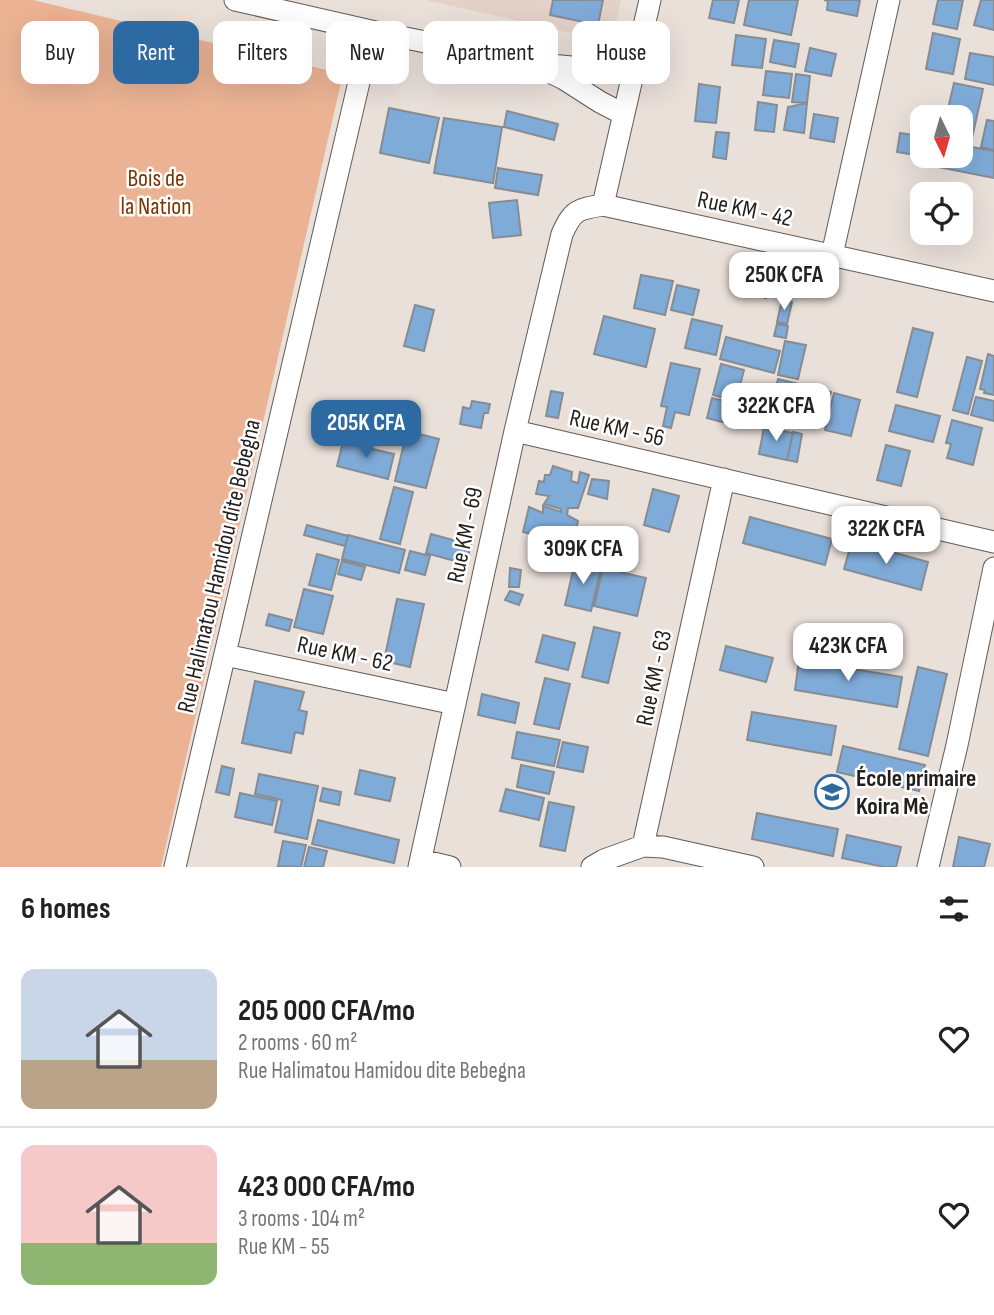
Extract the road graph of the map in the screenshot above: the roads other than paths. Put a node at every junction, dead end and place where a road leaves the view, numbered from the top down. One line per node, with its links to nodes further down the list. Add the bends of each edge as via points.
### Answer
1 (235, 0): 4 (street)
2 (650, 0): 5 (street)
3 (889, 0): 11 (street)
4 (327, 21)
5 (645, 21)
6 (558, 76): 9 (street)
7 (359, 84): 17 (street, Rue Halimatou Hamidou dite Bebegna)
8 (631, 84): 9 (street)
9 (624, 114): 10 (street)
10 (603, 205): 11 (street, Rue KM - 42); 13 (street, Rue KM - 69, via 578,210 562,234)
11 (832, 254): 12 (street, Rue KM - 42)
12 (994, 291)
13 (515, 431): 14 (street, Rue KM - 56); 18 (street, Rue KM - 69)
14 (724, 479): 15 (street, Rue KM - 56); 19 (street, Rue KM - 63)
15 (994, 542)
16 (994, 568): 25 (street)
17 (225, 655): 18 (street, Rue KM - 62); 21 (street, Rue Halimatou Hamidou dite Bebegna)
18 (455, 704): 20 (street, Rue KM - 69)
19 (643, 846): 23 (street); 24 (street, via 663,846)
20 (420, 863): 22 (street)
21 (175, 867)
22 (450, 867)
23 (592, 867)
24 (753, 867)
25 (928, 867)

